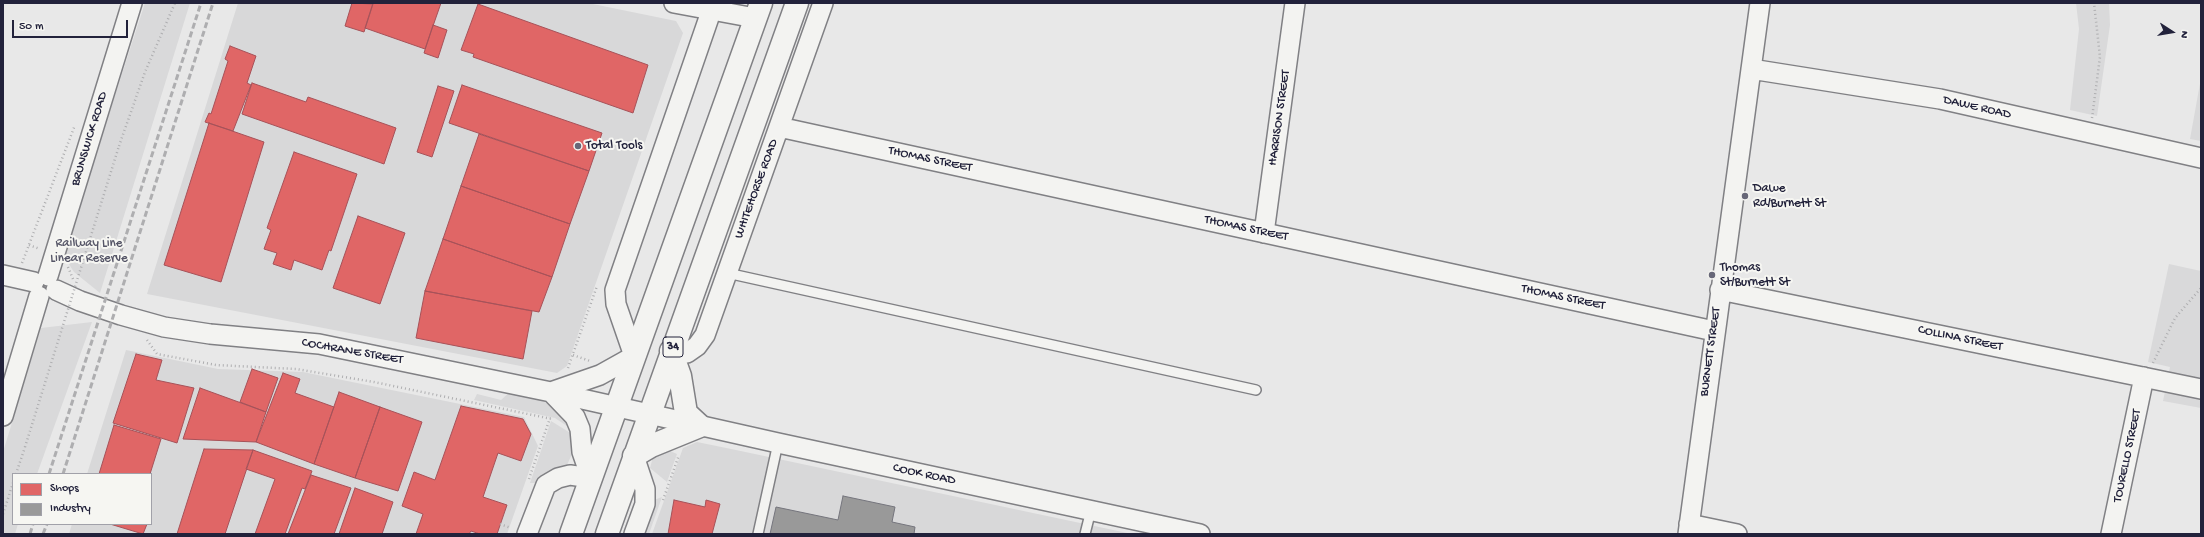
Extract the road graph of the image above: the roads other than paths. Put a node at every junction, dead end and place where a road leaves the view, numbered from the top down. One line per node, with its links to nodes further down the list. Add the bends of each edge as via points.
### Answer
1 (132, 3): 14 (street, BRUNSWICK ROAD)
2 (674, 3): 7 (street)
3 (797, 3): 17 (highway, WHITEHORSE ROAD / 34)
4 (823, 3): 10 (street, WHITEHORSE ROAD)
5 (1295, 3): 12 (street, HARRISON STREET)
6 (1760, 3): 9 (street, BURNETT STREET)
7 (712, 7): 8 (street); 18 (street, via 615,290 616,304)
8 (758, 11): 18 (highway)
9 (1751, 69): 11 (street, DAWE ROAD, via 1940,99); 15 (street, BURNETT STREET)
10 (779, 128): 12 (street, THOMAS STREET); 13 (street, WHITEHORSE ROAD)
11 (2201, 158)
12 (1264, 233): 16 (street, THOMAS STREET)
13 (727, 273): 17 (street, WHITEHORSE ROAD, via 705,335 697,346 687,353); 21 (lane)
14 (33, 283): 22 (street, COCHRANE STREET, via 107,311 164,327 319,344); 25 (street, BRUNSWICK ROAD)
15 (1720, 290): 16 (street, BURNETT STREET); 19 (street, COLLINA STREET)
16 (1714, 331): 32 (street, BURNETT STREET)
17 (671, 351): 24 (highway, WHITEHORSE ROAD / 34); 26 (highway, via 680,376 686,413)
18 (634, 356): 22 (street, via 600,375); 23 (highway)
19 (2145, 377): 20 (street, COLLINA STREET); 40 (street, TOURELLO STREET)
20 (2201, 389)
21 (1256, 390)
22 (551, 392): 23 (street, COCHRANE STREET); 29 (street, via 575,417 580,429 582,452)
23 (616, 408): 24 (street, COCHRANE STREET); 29 (highway)
24 (650, 415): 26 (street, COOK ROAD); 28 (highway, WHITEHORSE ROAD / 34)
25 (3, 416)
26 (700, 426): 27 (street, COOK ROAD); 28 (highway, via 651,446)
27 (778, 443): 30 (street, COOK ROAD); 36 (lane)
28 (634, 456): 34 (highway, WHITEHORSE ROAD / 34); 35 (street, via 645,489 645,504)
29 (591, 478): 31 (street, via 570,475 546,485); 33 (highway)
30 (1091, 510): 37 (lane); 38 (street, COOK ROAD)
31 (517, 528)
32 (1688, 529): 39 (street)
33 (571, 534)
34 (607, 534)
35 (634, 534)
36 (758, 534)
37 (1085, 534)
38 (1200, 534)
39 (1737, 534)
40 (2111, 534)

